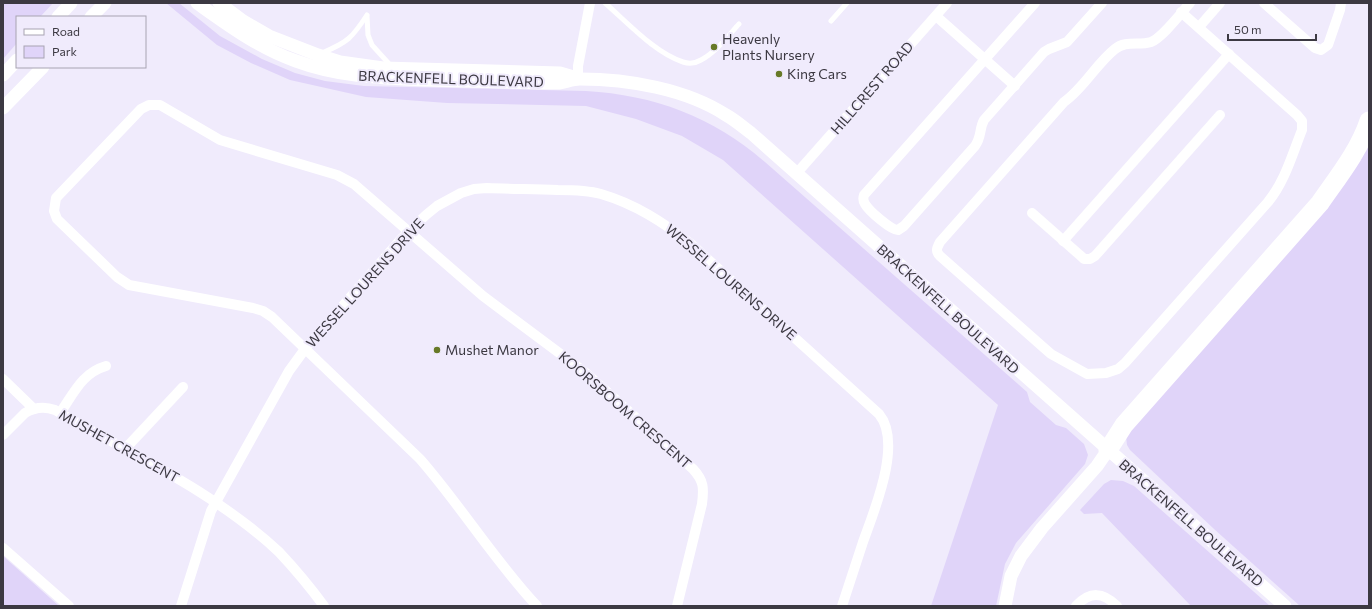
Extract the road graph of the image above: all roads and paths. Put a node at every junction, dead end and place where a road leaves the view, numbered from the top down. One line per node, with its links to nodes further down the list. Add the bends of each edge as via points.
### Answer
1 (71, 3): 16 (street)
2 (105, 3): 17 (street)
3 (197, 3): 29 (street, BRACKENFELL BOULEVARD, via 238,32 273,51 326,70 381,78 544,83)
4 (219, 3): 23 (street, BRACKENFELL BOULEVARD, via 269,36)
5 (590, 3): 29 (street, via 578,66)
6 (605, 3): 20 (lane, via 657,47 685,63 701,60 715,51)
7 (847, 3): 19 (lane)
8 (947, 3): 18 (street, HILLCREST ROAD)
9 (1035, 3): 24 (street)
10 (1102, 3): 30 (street, via 1064,44 1044,52)
11 (1190, 3): 15 (street)
12 (1220, 3): 21 (street)
13 (1264, 3): 14 (street, via 1315,48 1321,50 1328,45)
14 (1340, 3)
15 (1181, 12): 21 (street); 22 (street, via 1154,40 1148,43 1124,44 1113,50 1064,102 936,249 940,256 1043,348 1081,372 1106,373 1118,369 1275,193 1284,177 1302,130 1302,122)
16 (59, 16)
17 (92, 16)
18 (936, 16): 24 (street); 34 (street, HILLCREST ROAD)
19 (832, 22)
20 (739, 24)
21 (1198, 27): 22 (street)
22 (1229, 54): 37 (street)
23 (318, 55): 27 (street, BRACKENFELL BOULEVARD, via 340,62); 27 (lane, via 346,42 357,32 367,15 368,35 372,45)
24 (985, 59): 30 (street); 30 (street, via 864,194 866,206 890,228 898,230 904,226 930,198 975,146 980,138 982,123)
25 (16, 61): 28 (street)
26 (42, 68): 31 (street)
27 (393, 68): 29 (street, BRACKENFELL BOULEVARD, via 560,73)
28 (3, 75)
29 (578, 79): 34 (street, BRACKENFELL BOULEVARD, via 651,85 705,104 751,133)
30 (1015, 86)
31 (3, 108)
32 (1220, 115): 37 (street, via 1093,258 1084,259)
33 (1369, 121): 46 (highway, via 1356,149 1320,203 1123,427)
34 (796, 174): 46 (street, BRACKENFELL BOULEVARD)
35 (1032, 213): 37 (street)
36 (409, 231): 38 (street, WESSEL LOURENS DRIVE); 38 (street, KOORSBOOM CRESCENT, via 359,188 343,178 220,140 165,107 155,104 145,106 137,112 56,198 54,211 57,219 123,282 135,287 263,311); 53 (street, KOORSBOOM CRESCENT, via 483,296 586,373 699,475 704,488 702,504); 54 (street, WESSEL LOURENS DRIVE, via 437,206 474,189 580,191 599,194 636,208 667,225 691,244 871,406 886,424 888,454 883,485)
37 (1063, 241)
38 (305, 349): 47 (street, WESSEL LOURENS DRIVE, via 289,371); 52 (street, via 420,458)
39 (106, 366): 43 (street, via 96,369 82,380)
40 (3, 379): 42 (street)
41 (183, 387): 45 (street)
42 (34, 408): 43 (street, MUSHET CRESCENT, via 50,408); 44 (street, via 25,413)
43 (60, 413): 45 (street, MUSHET CRESCENT)
44 (3, 435)
45 (125, 449): 47 (street, MUSHET CRESCENT)
46 (1108, 450): 55 (street, via 1021,556 1011,576); 58 (street, BRACKENFELL BOULEVARD)
47 (216, 503): 50 (street, WESSEL LOURENS DRIVE); 51 (street, MUSHET CRESCENT, via 278,552)
48 (3, 548): 49 (street)
49 (68, 606)
50 (181, 606)
51 (324, 606)
52 (537, 606)
53 (677, 606)
54 (842, 606)
55 (1005, 606)
56 (1076, 606): 57 (street, via 1083,599 1099,595 1112,600)
57 (1117, 606)
58 (1285, 606)

